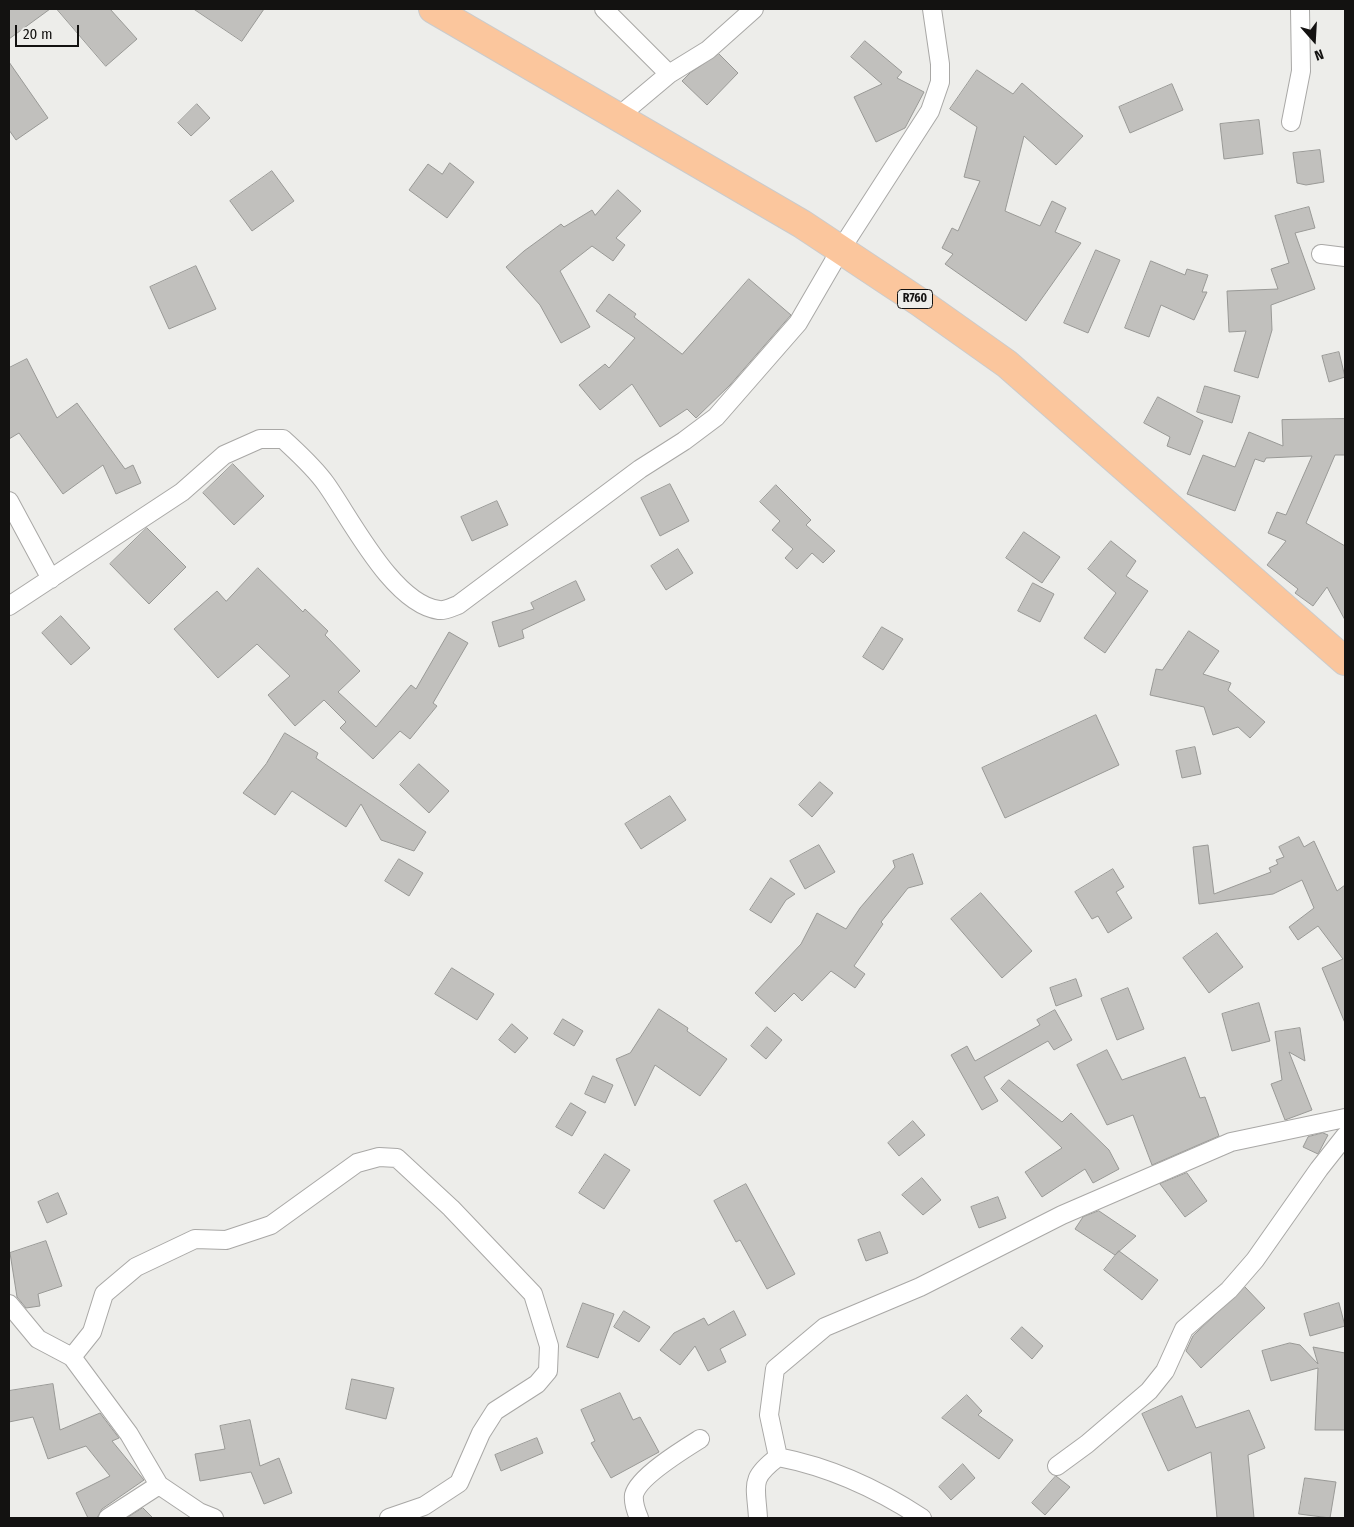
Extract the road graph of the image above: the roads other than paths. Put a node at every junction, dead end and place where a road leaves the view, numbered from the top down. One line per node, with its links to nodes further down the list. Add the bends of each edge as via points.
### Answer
1 (433, 9): 7 (main road, R760)
2 (604, 9): 6 (street)
3 (754, 9): 6 (street, via 708,50)
4 (932, 9): 9 (street, via 940,64 936,96 930,111)
5 (1300, 9): 8 (street, via 1301,71)
6 (669, 74): 7 (street)
7 (619, 116): 9 (main road, R760)
8 (1291, 122)
9 (841, 249): 13 (street, via 798,323 716,417 684,442 640,469 458,605 440,610 414,601 360,538 325,482 283,439 260,439 224,455 182,492); 15 (main road, R760, via 1007,364)
10 (1321, 254): 11 (street)
11 (1345, 257)
12 (9, 502): 13 (street)
13 (51, 579): 14 (street)
14 (9, 606)
15 (1345, 661)
16 (1345, 1118): 21 (street, via 1231,1142 1062,1215 920,1286 825,1327 775,1369 769,1415)
17 (1345, 1136): 22 (street, via 1255,1260 1229,1290 1184,1329 1165,1371 1149,1391 1108,1428)
18 (9, 1304): 19 (street, via 38,1339)
19 (72, 1357): 23 (street, via 129,1434); 26 (street, via 92,1332 104,1294 136,1267 195,1239 226,1240 271,1225 357,1163 378,1157 397,1158 451,1208 533,1294 549,1346 548,1371 537,1384 495,1411 481,1433 459,1483 424,1506)
20 (700, 1439): 27 (street, via 641,1484 634,1502)
21 (778, 1457): 28 (street, via 757,1477); 29 (street, via 802,1462 889,1496)
22 (1057, 1466)
23 (160, 1485): 24 (street); 25 (street)
24 (108, 1518)
25 (214, 1518)
26 (389, 1518)
27 (639, 1518)
28 (758, 1518)
29 (922, 1518)

